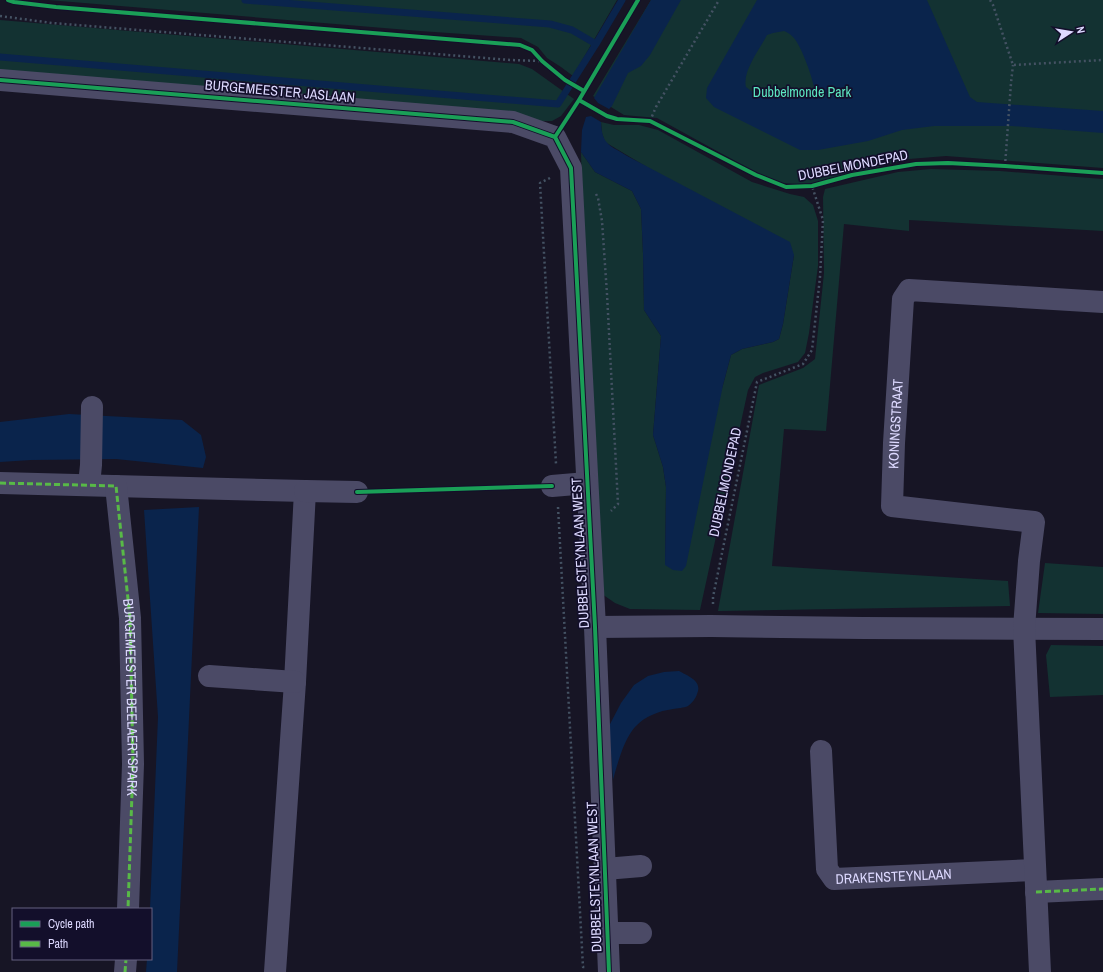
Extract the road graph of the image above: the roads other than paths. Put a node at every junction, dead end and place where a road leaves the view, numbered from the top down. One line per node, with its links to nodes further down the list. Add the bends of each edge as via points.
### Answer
1 (0, 80): 2 (street, BURGEMEESTER JASLAAN, via 513,122)
2 (555, 137): 7 (street, DUBBELSTEYNLAAN WEST, via 571,168)
3 (1103, 302): 13 (street, KONINGSTRAAT, via 909,290 903,299 892,506 1034,522)
4 (92, 408): 5 (street)
5 (90, 475): 6 (street); 8 (street)
6 (0, 483)
7 (587, 483): 9 (street); 12 (street, DUBBELSTEYNLAAN WEST)
8 (116, 486): 10 (street); 23 (street, BURGEMEESTER BEELAERTSPARK, via 130,618 134,764)
9 (554, 486)
10 (305, 491): 11 (street); 16 (street)
11 (357, 492)
12 (595, 627): 13 (street); 19 (street, DUBBELSTEYNLAAN WEST)
13 (1024, 628): 14 (street); 20 (street)
14 (1103, 629)
15 (209, 676): 16 (street)
16 (295, 682): 27 (street)
17 (821, 751): 20 (street, DRAKENSTEYNLAAN, via 827,869 834,879)
18 (641, 866): 19 (street)
19 (612, 868): 25 (street, DUBBELSTEYNLAAN WEST, via 625,933)
20 (1035, 870): 22 (street)
21 (1103, 889): 22 (street)
22 (1036, 892): 28 (street)
23 (128, 908)
24 (126, 960): 26 (street)
25 (599, 969)
26 (125, 972)
27 (275, 972)
28 (1040, 972)

